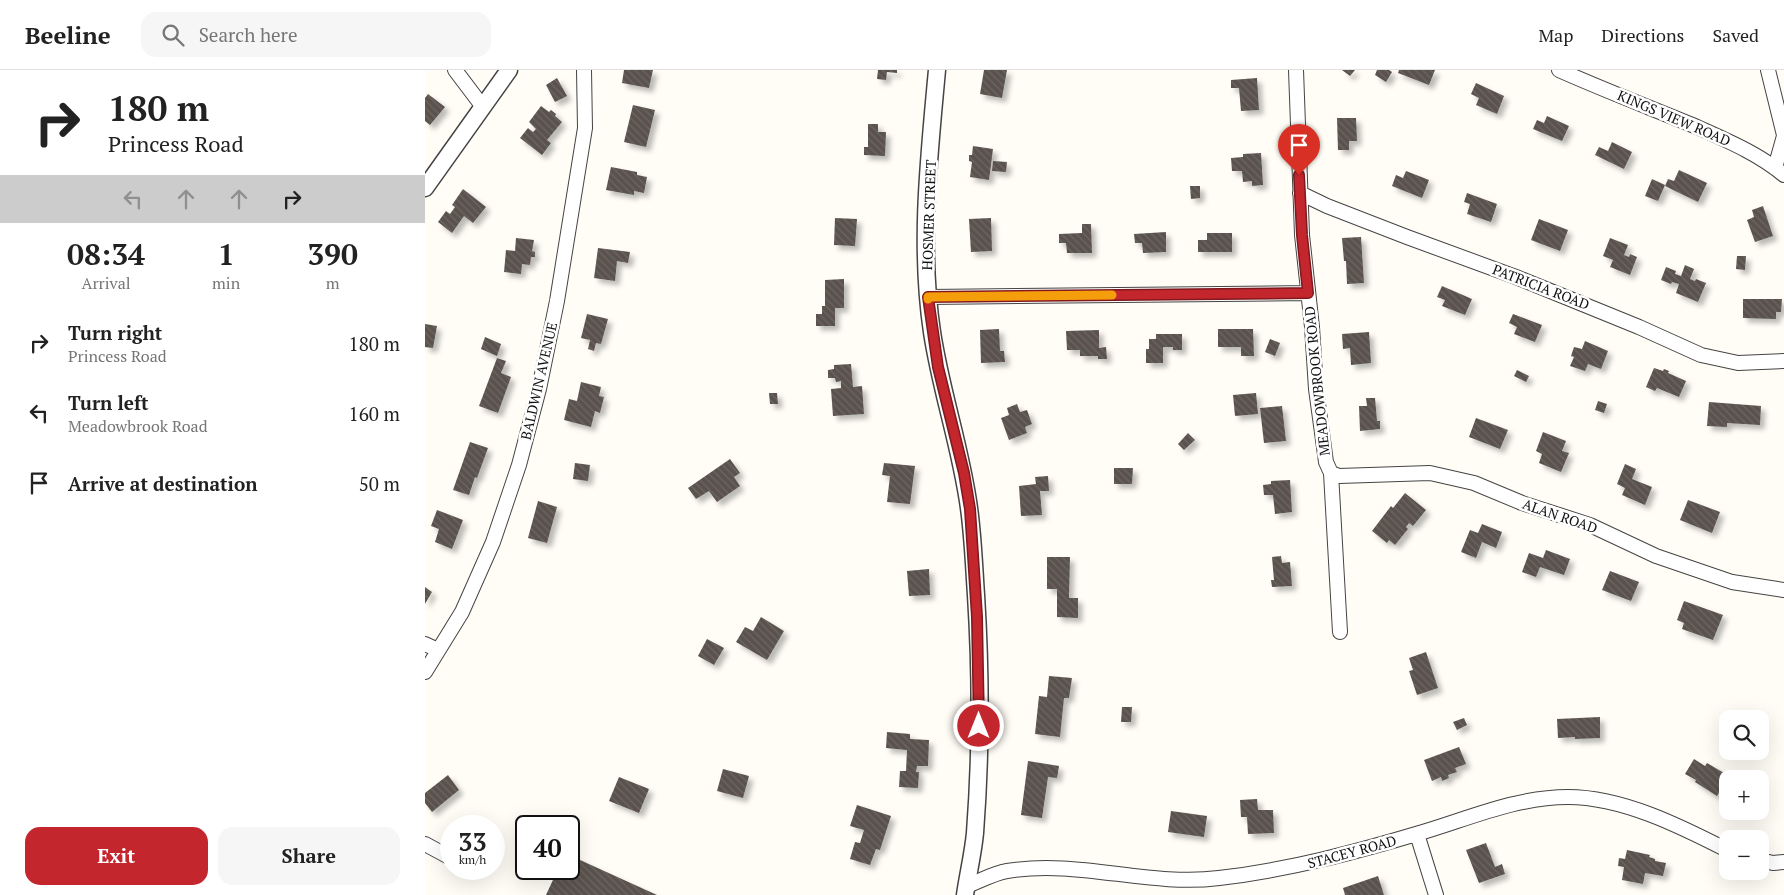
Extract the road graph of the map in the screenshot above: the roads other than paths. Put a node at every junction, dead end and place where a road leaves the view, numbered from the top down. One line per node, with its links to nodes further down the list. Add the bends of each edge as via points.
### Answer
1 (455, 70): 8 (street)
2 (509, 70): 8 (street)
3 (584, 70): 20 (street, BALDWIN AVENUE, via 585,128 557,302 539,389 519,465 493,542 462,612)
4 (937, 70): 14 (street, HOSMER STREET, via 926,223)
5 (1296, 70): 12 (street, MEADOWBROOK ROAD)
6 (1559, 70): 10 (street, KINGS VIEW ROAD, via 1704,130 1769,163)
7 (1767, 70): 9 (street)
8 (483, 108): 11 (street)
9 (1784, 136): 10 (street)
10 (1779, 172)
11 (425, 188)
12 (1300, 193): 13 (street, MEADOWBROOK ROAD); 15 (street, PATRICIA ROAD, via 1407,237 1516,276 1701,355 1738,364)
13 (1308, 293): 14 (street); 16 (street, MEADOWBROOK ROAD, via 1316,389 1326,462)
14 (928, 297): 28 (street, HOSMER STREET, via 938,367 964,473 973,545 979,644 979,753 975,834)
15 (1784, 361)
16 (1331, 473): 17 (street, ALAN ROAD, via 1339,476 1430,474 1475,483 1522,503 1591,525 1655,556 1732,582); 18 (street, MEADOWBROOK ROAD)
17 (1784, 590)
18 (1340, 632)
19 (425, 644): 20 (street)
20 (438, 650): 21 (street, BALDWIN AVENUE)
21 (425, 672)
22 (1417, 834): 24 (street, STACEY ROAD, via 1496,808 1568,797 1604,801 1638,811); 28 (street, STACEY ROAD, via 1314,863 1216,879 1180,880 1035,868 1005,871); 29 (street)
23 (425, 844): 25 (street)
24 (1719, 846)
25 (440, 852)
26 (1769, 862): 27 (street)
27 (1784, 862)
28 (966, 890)
29 (1436, 895)

